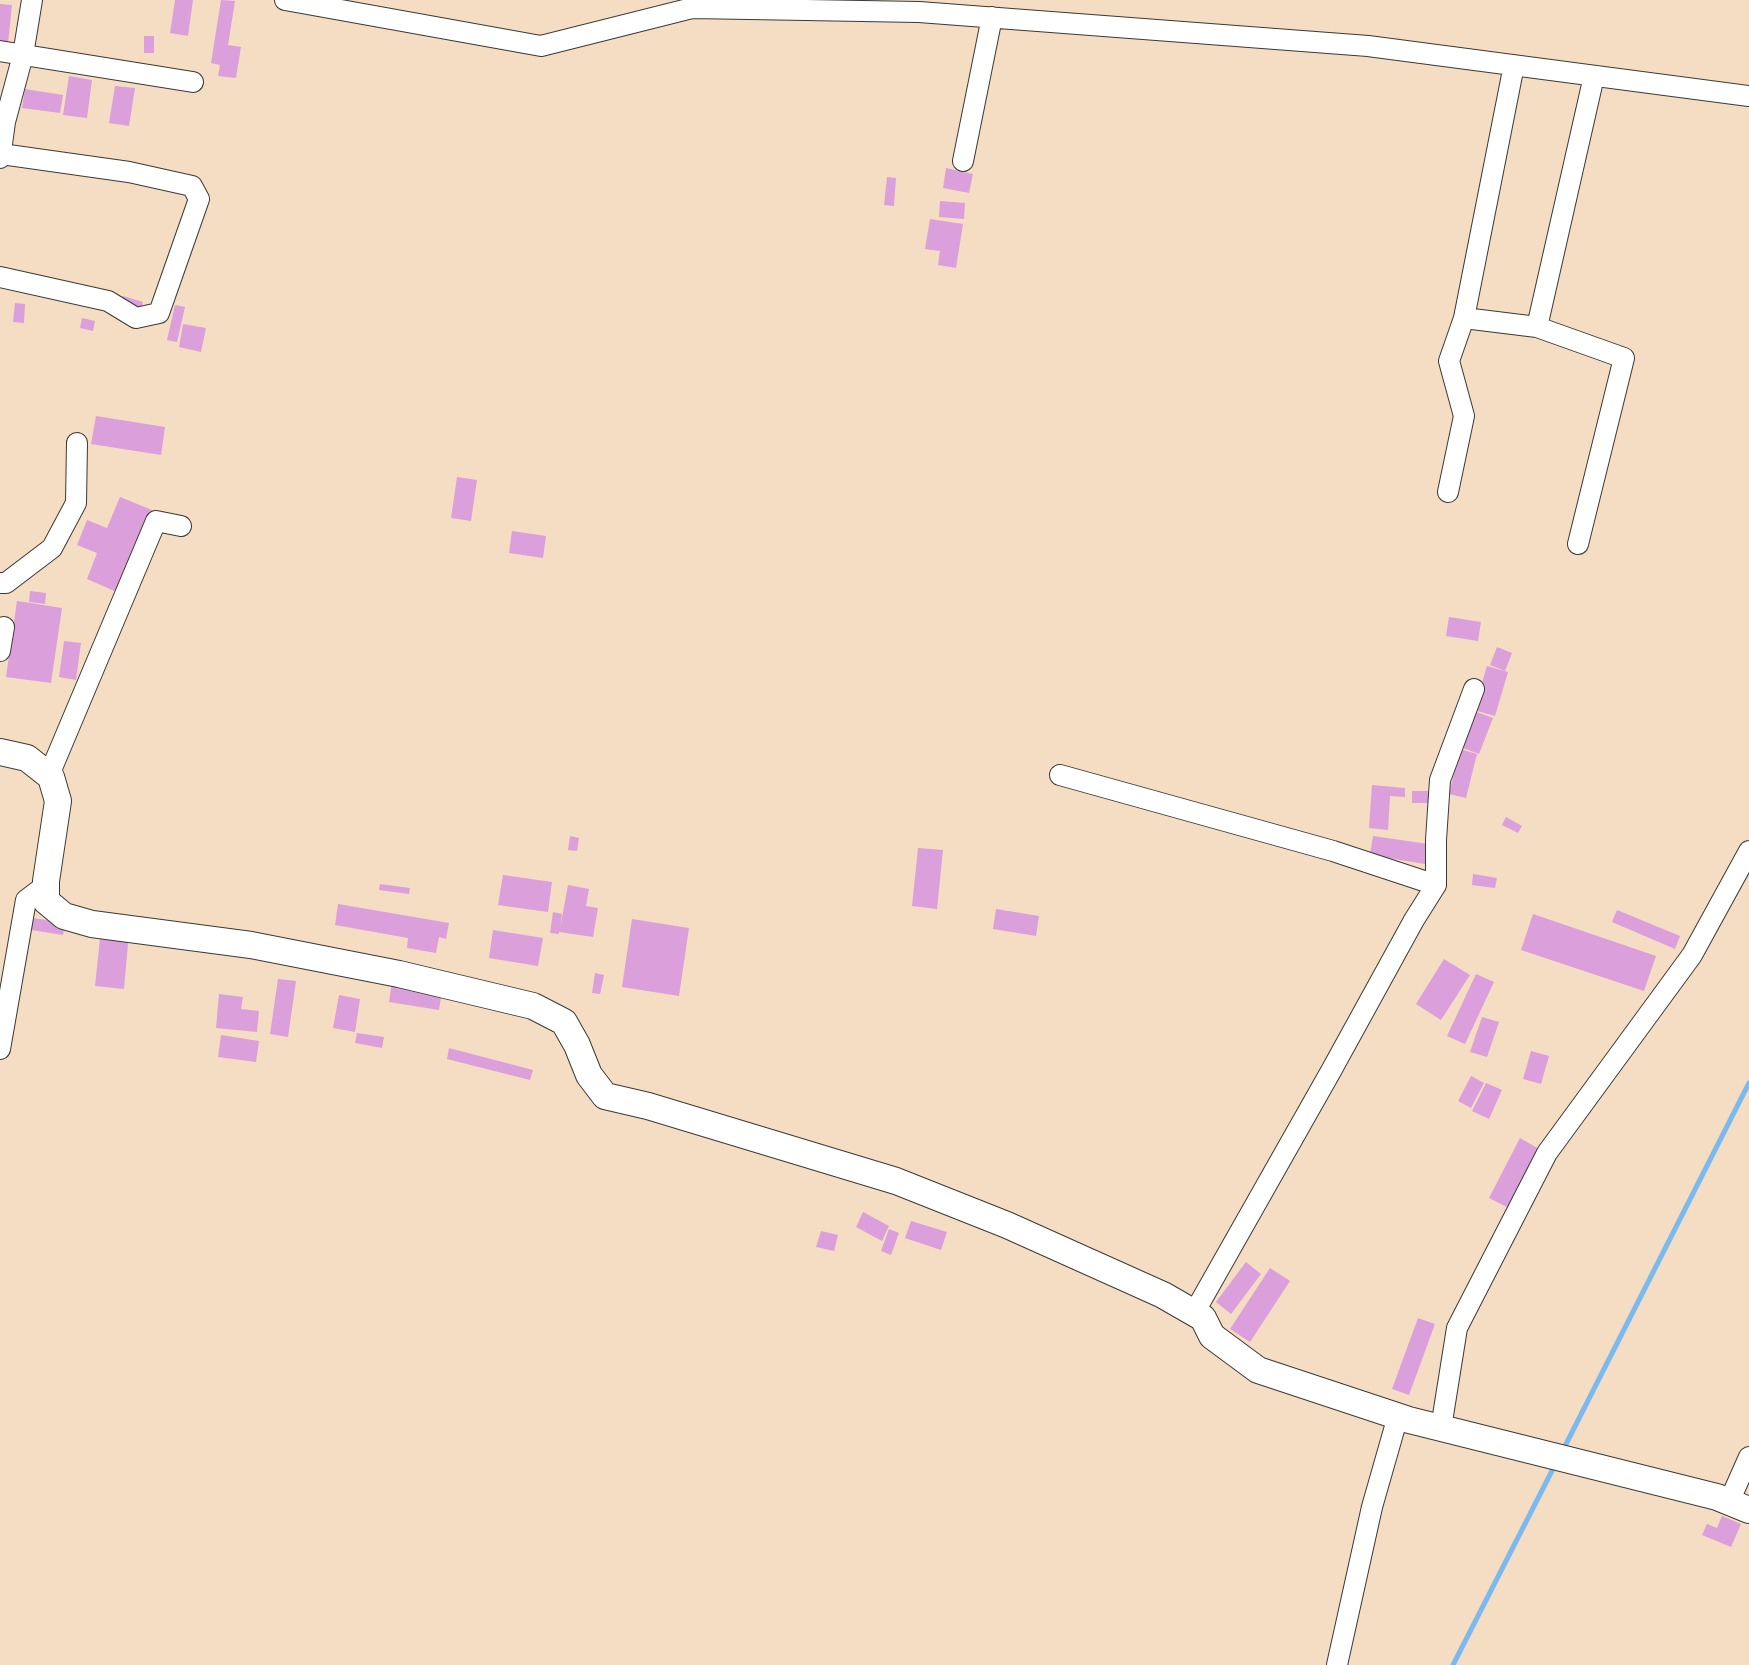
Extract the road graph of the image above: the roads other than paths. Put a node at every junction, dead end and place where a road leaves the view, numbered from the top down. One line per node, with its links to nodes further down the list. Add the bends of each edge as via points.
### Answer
1 (32, 0): 6 (street)
2 (285, 0): 3 (street, via 541,46 692,8 908,12)
3 (946, 7): 4 (street)
4 (992, 17): 7 (street, via 1368,46); 12 (street)
5 (0, 51): 6 (street)
6 (23, 55): 9 (street); 11 (street)
7 (1514, 65): 8 (street); 14 (street)
8 (1594, 76): 10 (street); 15 (street)
9 (193, 82)
10 (1749, 96)
11 (0, 156): 13 (street, via 129,172 192,186 200,199 159,313 136,318 108,301)
12 (963, 161)
13 (0, 277)
14 (1464, 318): 15 (street); 17 (street, via 1449,361 1464,416)
15 (1537, 327): 19 (street, via 1624,358)
16 (77, 443): 20 (street, via 76,502 52,548 6,583)
17 (1448, 492)
18 (181, 526): 25 (street, via 156,521)
19 (1578, 544)
20 (0, 583)
21 (4, 627): 22 (street)
22 (0, 651)
23 (1474, 689): 29 (street, via 1440,780)
24 (0, 752): 25 (street, via 27,758)
25 (49, 775): 28 (street, via 58,801)
26 (1060, 775): 29 (street, via 1333,851)
27 (1749, 851): 33 (street, via 1692,955 1547,1154 1456,1328)
28 (46, 885): 30 (street, via 26,900); 31 (street, via 46,901 64,916 92,924 251,945 533,1006 564,1022 589,1076 605,1095 896,1181 1007,1225 1163,1295)
29 (1436, 885): 31 (street)
30 (0, 1049)
31 (1194, 1313): 32 (street, via 1203,1318 1212,1336 1258,1370)
32 (1398, 1416): 33 (street); 36 (street, via 1372,1507)
33 (1441, 1428): 35 (street, via 1718,1497)
34 (1749, 1457): 35 (street)
35 (1739, 1506)
36 (1337, 1665)

